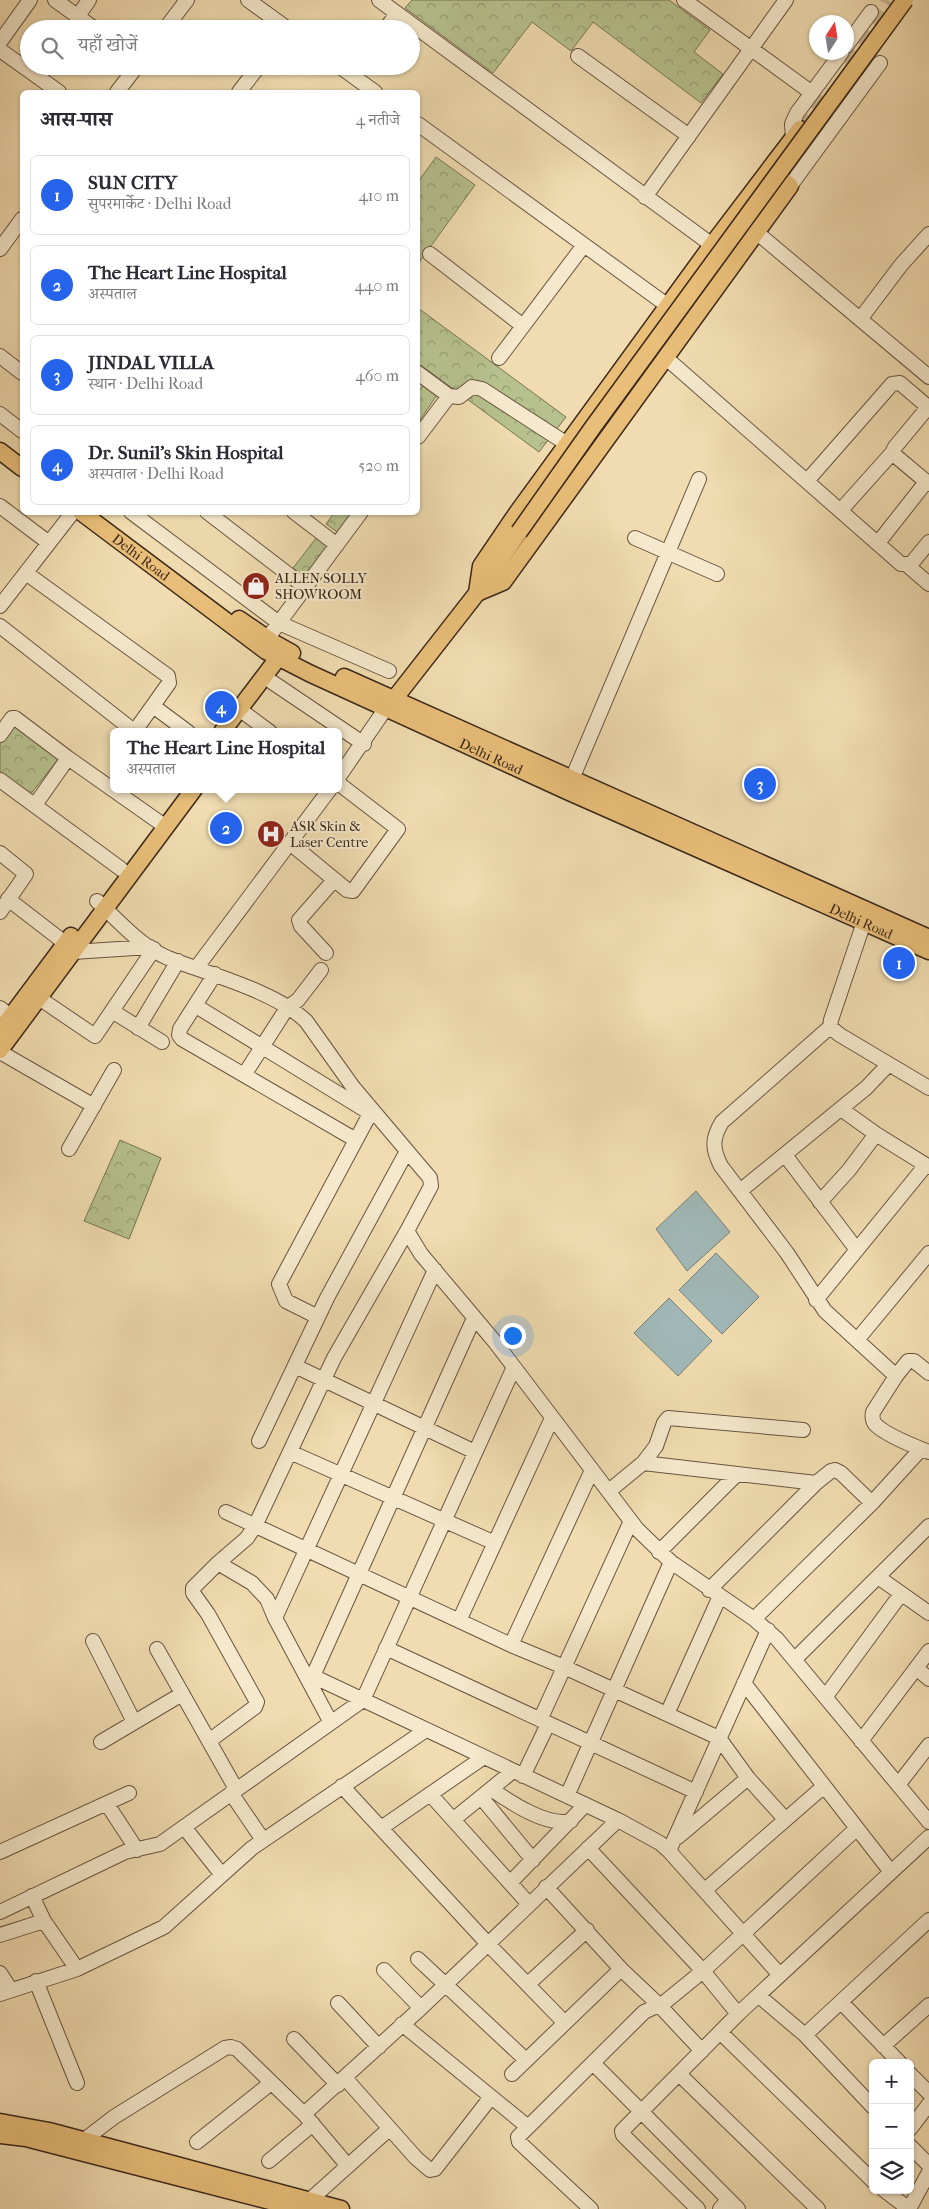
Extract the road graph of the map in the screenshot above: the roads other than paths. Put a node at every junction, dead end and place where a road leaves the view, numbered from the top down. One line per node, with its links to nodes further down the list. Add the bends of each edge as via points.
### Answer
1 (30, 0): 20 (street)
2 (55, 0): 12 (street)
3 (89, 0): 12 (street)
4 (187, 0): 14 (street)
5 (248, 0): 15 (street)
6 (379, 0): 11 (street)
7 (684, 0): 21 (street)
8 (786, 0): 21 (street)
9 (905, 0): 93 (main road, bridge, via 593,427)
10 (871, 12): 19 (street)
11 (397, 14): 16 (street); 17 (street)
12 (78, 16): 13 (street)
13 (83, 20)
14 (172, 20)
15 (276, 20)
16 (392, 20)
17 (405, 20)
18 (420, 31): 41 (street)
19 (854, 35)
20 (0, 42)
21 (751, 49): 35 (street); 38 (street)
22 (0, 50): 26 (street)
23 (578, 56): 38 (street)
24 (836, 60): 35 (street)
25 (880, 63): 40 (street)
26 (20, 64)
27 (35, 75): 31 (street)
28 (130, 75): 32 (street)
29 (252, 75): 33 (street)
30 (359, 75): 34 (street)
31 (56, 90)
32 (119, 90)
33 (241, 90)
34 (373, 90)
35 (812, 93): 37 (street, via 792,124)
36 (420, 125): 47 (street)
37 (797, 133): 39 (main road)
38 (689, 136): 41 (street)
39 (770, 169): 40 (main road); 44 (main road)
40 (790, 186): 43 (main road)
41 (645, 196): 46 (street)
42 (20, 222): 48 (street)
43 (753, 229): 44 (street, via 740,222); 51 (street); 54 (main road)
44 (728, 232): 46 (main road)
45 (929, 234): 51 (street)
46 (712, 245): 50 (main road)
47 (584, 246): 50 (street); 52 (street)
48 (0, 249)
49 (430, 254): 52 (street)
50 (668, 306): 65 (main road)
51 (861, 318): 58 (street)
52 (523, 326): 55 (street)
53 (0, 356): 56 (street)
54 (665, 357): 71 (street); 93 (main road, via 503,582)
55 (499, 358)
56 (20, 371)
57 (420, 374): 59 (street)
58 (929, 377)
59 (449, 396): 63 (street); 65 (street, via 460,396 477,386)
60 (929, 407): 67 (street); 71 (street, via 900,382 892,384)
61 (0, 414): 62 (street)
62 (20, 429)
63 (420, 434)
64 (0, 439): 68 (main road)
65 (567, 444): 93 (main road, via 481,566)
66 (0, 451): 69 (main road)
67 (892, 453): 72 (street); 74 (street)
68 (20, 454)
69 (20, 466)
70 (699, 479): 87 (street)
71 (807, 480): 74 (street)
72 (928, 483): 85 (street)
73 (0, 506): 84 (street)
74 (840, 510): 85 (street)
75 (71, 515): 84 (street)
76 (85, 515): 97 (main road, Delhi Road)
77 (102, 515): 97 (main road, Delhi Road)
78 (135, 515): 95 (street)
79 (211, 515): 92 (street)
80 (298, 515): 86 (street)
81 (359, 515): 86 (street)
82 (635, 538): 87 (street)
83 (929, 542): 88 (street)
84 (49, 543): 89 (street)
85 (878, 543): 88 (street, via 901,564)
86 (337, 545): 92 (street)
87 (669, 553): 90 (street); 114 (street)
88 (908, 565): 91 (street)
89 (26, 573): 94 (street); 102 (street, via 168,676 169,683)
90 (717, 574)
91 (929, 584)
92 (306, 587): 95 (street)
93 (477, 593): 101 (main road)
94 (0, 606)
95 (279, 623): 97 (street); 99 (street)
96 (0, 626): 102 (street, via 130,728 137,728)
97 (264, 643): 98 (main road, Delhi Road)
98 (285, 655): 100 (main road); 101 (main road, Delhi Road); 103 (main road)
99 (389, 671)
100 (272, 682): 103 (main road); 108 (street)
101 (390, 704): 111 (street); 114 (main road, Delhi Road); 131 (main road, Delhi Road)
102 (154, 706): 104 (street)
103 (243, 712): 105 (main road); 106 (main road); 107 (street)
104 (183, 728)
105 (226, 728)
106 (237, 728)
107 (265, 728)
108 (340, 728)
109 (342, 729): 111 (street)
110 (0, 735): 112 (street, via 15,718)
111 (364, 744): 113 (street)
112 (68, 758): 117 (street); 122 (street)
113 (342, 773)
114 (572, 779): 131 (main road, Delhi Road)
115 (0, 780): 122 (street)
116 (342, 786): 127 (street, via 398,829 353,891)
117 (110, 788)
118 (117, 793): 123 (street)
119 (178, 793): 123 (main road)
120 (190, 793): 123 (main road)
121 (327, 793): 124 (street)
122 (35, 805): 126 (street)
123 (161, 824): 126 (main road); 129 (main road)
124 (290, 843): 127 (street); 138 (street)
125 (0, 854): 128 (street, via 26,874)
126 (121, 869): 129 (main road)
127 (334, 880): 136 (street, via 299,920)
128 (8, 899): 130 (street); 133 (street)
129 (101, 904): 133 (main road); 134 (street)
130 (0, 912)
131 (865, 916): 132 (main road, Delhi Road); 135 (main road, Delhi Road); 146 (street)
132 (929, 938)
133 (69, 948): 134 (street); 141 (main road); 145 (main road)
134 (152, 948): 137 (street); 144 (street)
135 (929, 951)
136 (326, 953)
137 (178, 961): 138 (street); 147 (street)
138 (197, 968): 140 (street)
139 (321, 970): 143 (street, via 298,1000)
140 (215, 974): 142 (street); 143 (street)
141 (38, 998): 144 (street, via 94,1036); 145 (main road)
142 (196, 1006): 150 (street); 154 (street, via 179,1035)
143 (286, 1008): 150 (street); 158 (street, via 306,1022)
144 (112, 1011): 147 (street)
145 (10, 1016): 148 (main road); 151 (main road)
146 (830, 1027): 152 (street); 165 (street, via 727,1118 715,1133 716,1157)
147 (138, 1028): 149 (street)
148 (0, 1031)
149 (162, 1042)
150 (263, 1047): 154 (street); 158 (street)
151 (0, 1051): 156 (street)
152 (888, 1065): 155 (street); 157 (street)
153 (114, 1070): 156 (street)
154 (244, 1075): 160 (street)
155 (929, 1088)
156 (94, 1106): 161 (street)
157 (840, 1109): 159 (street); 163 (street)
158 (371, 1111): 160 (street); 162 (street)
159 (876, 1134): 164 (street); 166 (street)
160 (356, 1140): 172 (street, via 279,1284 286,1301)
161 (69, 1149)
162 (407, 1151): 167 (street, via 431,1182); 172 (street)
163 (785, 1155): 165 (street); 166 (street)
164 (928, 1166): 168 (street)
165 (740, 1192): 171 (street, via 787,1253)
166 (820, 1202): 168 (street)
167 (407, 1231): 170 (street); 179 (street)
168 (857, 1250): 171 (street)
169 (929, 1253): 174 (street)
170 (435, 1270): 173 (street); 180 (street)
171 (816, 1300): 174 (street)
172 (318, 1318): 175 (street)
173 (474, 1318): 176 (street); 182 (street)
174 (857, 1340): 178 (street)
175 (295, 1366): 179 (street); 184 (street)
176 (514, 1367): 181 (street); 187 (street)
177 (929, 1373): 178 (street, via 911,1360)
178 (896, 1376): 185 (street, via 873,1412 873,1423)
179 (324, 1380): 180 (street); 186 (street)
180 (374, 1404): 182 (street); 191 (street)
181 (552, 1418): 189 (street); 201 (street)
182 (425, 1428): 187 (street); 194 (street)
183 (803, 1430): 188 (street, via 668,1418 656,1446)
184 (259, 1441)
185 (925, 1451): 195 (street)
186 (290, 1452): 191 (street); 199 (street)
187 (475, 1452): 197 (street)
188 (644, 1463): 190 (street); 193 (street)
189 (592, 1470): 193 (street); 217 (street)
190 (737, 1474): 192 (street); 203 (street)
191 (341, 1475): 194 (street); 202 (street)
192 (816, 1482): 195 (street, via 838,1470); 208 (street)
193 (609, 1492): 198 (street)
194 (393, 1499): 197 (street); 206 (street)
195 (872, 1504): 213 (street)
196 (226, 1512): 199 (street)
197 (444, 1521): 201 (street); 210 (street)
198 (630, 1521): 203 (street); 222 (street)
199 (255, 1526): 202 (street); 205 (street, via 247,1538)
200 (929, 1526): 207 (street)
201 (495, 1543): 214 (street)
202 (307, 1550): 206 (street); 212 (street)
203 (659, 1552): 204 (street)
204 (671, 1562): 208 (street); 227 (street)
205 (218, 1564): 212 (street, via 252,1582 267,1599); 237 (street, via 193,1588 193,1593 257,1702 256,1707)
206 (358, 1574): 210 (street); 224 (street)
207 (878, 1576): 209 (street); 221 (street)
208 (714, 1593): 213 (street); 231 (street)
209 (901, 1594): 211 (street); 229 (street)
210 (409, 1598): 214 (street); 218 (street)
211 (928, 1609)
212 (275, 1618): 224 (street)
213 (754, 1619): 215 (street)
214 (459, 1621): 217 (street)
215 (768, 1630): 221 (street); 226 (street)
216 (92, 1641): 233 (street)
217 (511, 1645): 222 (street)
218 (386, 1648): 230 (street); 234 (street)
219 (157, 1649): 228 (street)
220 (929, 1652): 223 (street)
221 (795, 1659): 229 (street)
222 (564, 1666): 227 (street); 234 (street)
223 (916, 1668): 225 (street); 238 (street)
224 (308, 1674): 230 (street); 232 (street)
225 (929, 1679)
226 (744, 1683): 236 (street); 247 (street)
227 (615, 1690): 231 (street); 240 (street)
228 (182, 1694): 233 (street); 237 (street)
229 (826, 1696): 238 (street)
230 (363, 1700): 232 (street); 235 (street)
231 (667, 1714): 236 (street)
232 (330, 1721): 248 (street)
233 (134, 1722): 239 (street)
234 (544, 1722): 240 (street); 243 (street)
235 (426, 1730): 242 (street); 246 (street)
236 (719, 1738): 244 (street); 249 (street)
237 (209, 1741): 248 (street)
238 (861, 1741): 245 (street)
239 (101, 1742)
240 (591, 1744): 249 (street); 253 (street)
241 (929, 1745): 245 (street)
242 (484, 1757): 243 (street); 252 (street)
243 (518, 1773): 250 (street); 253 (street)
244 (748, 1778): 257 (street); 266 (street)
245 (898, 1785): 260 (street)
246 (342, 1786): 262 (street); 265 (street)
247 (823, 1786): 257 (street); 263 (street)
248 (234, 1791): 261 (street); 265 (street)
249 (696, 1792): 266 (street)
250 (486, 1793): 256 (street); 259 (street, via 556,1821); 270 (street)
251 (129, 1794): 254 (street)
252 (430, 1794): 256 (street); 262 (street)
253 (567, 1796): 255 (street)
254 (107, 1804): 268 (street); 269 (street)
255 (585, 1805): 258 (street); 259 (street)
256 (454, 1819): 273 (street)
257 (785, 1819): 275 (street)
258 (618, 1820): 266 (street); 267 (street)
259 (571, 1821): 270 (street)
260 (929, 1822)
261 (184, 1827): 268 (street, via 160,1844); 272 (street)
262 (381, 1828): 284 (street)
263 (856, 1829): 271 (street); 282 (street)
264 (929, 1837): 271 (street)
265 (263, 1840): 272 (street)
266 (672, 1846): 275 (street)
267 (588, 1848): 274 (street); 289 (street)
268 (138, 1850): 276 (street, via 125,1852)
269 (0, 1852)
270 (532, 1860): 273 (street)
271 (891, 1872): 291 (street)
272 (222, 1875): 287 (street, via 164,1927)
273 (510, 1883): 277 (street)
274 (546, 1887): 277 (street); 281 (street)
275 (705, 1890): 282 (street)
276 (32, 1896): 278 (street); 280 (street)
277 (528, 1903): 284 (street)
278 (0, 1912)
279 (929, 1920): 298 (street)
280 (44, 1921): 283 (street); 287 (street)
281 (587, 1930): 286 (street); 294 (street)
282 (744, 1933): 289 (street); 291 (street)
283 (0, 1935)
284 (488, 1944): 293 (street); 294 (street)
285 (418, 1959): 293 (street)
286 (621, 1968): 299 (street); 303 (street)
287 (77, 1969): 292 (street)
288 (384, 1970): 301 (street)
289 (703, 1971): 299 (street); 302 (street)
290 (0, 1973): 295 (street)
291 (780, 1975): 296 (street)
292 (36, 1981): 295 (street); 318 (street)
293 (444, 1984): 301 (street); 312 (street)
294 (528, 1984): 303 (street)
295 (5, 1992)
296 (759, 1996): 302 (street); 306 (street)
297 (338, 2003): 309 (street)
298 (842, 2003): 306 (street); 308 (street)
299 (659, 2005): 310 (street); 313 (street, via 644,2012)
300 (929, 2006): 308 (street)
301 (420, 2008): 304 (street)
302 (738, 2014): 305 (street)
303 (564, 2022): 312 (street)
304 (402, 2024): 309 (street); 321 (street)
305 (721, 2032): 310 (street); 338 (street)
306 (805, 2035): 322 (street)
307 (294, 2039): 317 (street)
308 (883, 2046): 311 (street)
309 (379, 2047): 317 (street)
310 (702, 2051): 315 (street)
311 (896, 2059)
312 (526, 2060): 314 (street)
313 (593, 2063): 324 (street); 328 (street)
314 (512, 2074)
315 (680, 2075): 324 (street); 346 (street)
316 (914, 2078): 320 (street)
317 (341, 2082): 325 (street); 329 (street)
318 (78, 2083)
319 (271, 2083): 325 (street); 331 (street, via 236,2049 224,2048 114,2117); 332 (street)
320 (929, 2093)
321 (490, 2097): 328 (street); 329 (street, via 433,2170 416,2158)
322 (870, 2104)
323 (929, 2104): 327 (street)
324 (643, 2112): 342 (street); 345 (street, via 622,2134)
325 (308, 2119): 334 (street); 335 (street)
326 (0, 2122): 331 (main road)
327 (919, 2125)
328 (528, 2127): 344 (street, via 518,2137 519,2142)
329 (390, 2129): 335 (street)
330 (0, 2134): 340 (main road)
331 (84, 2140): 340 (main road)
332 (197, 2142)
333 (913, 2149): 336 (street)
334 (269, 2161)
335 (348, 2166): 341 (street)
336 (929, 2166)
337 (929, 2172): 347 (street)
338 (869, 2177)
339 (889, 2194): 347 (street)
340 (279, 2202): 341 (main road)
341 (306, 2206): 343 (main road)
342 (729, 2206)
343 (341, 2209)
344 (592, 2209)
345 (698, 2209)
346 (818, 2209)
347 (909, 2209)

